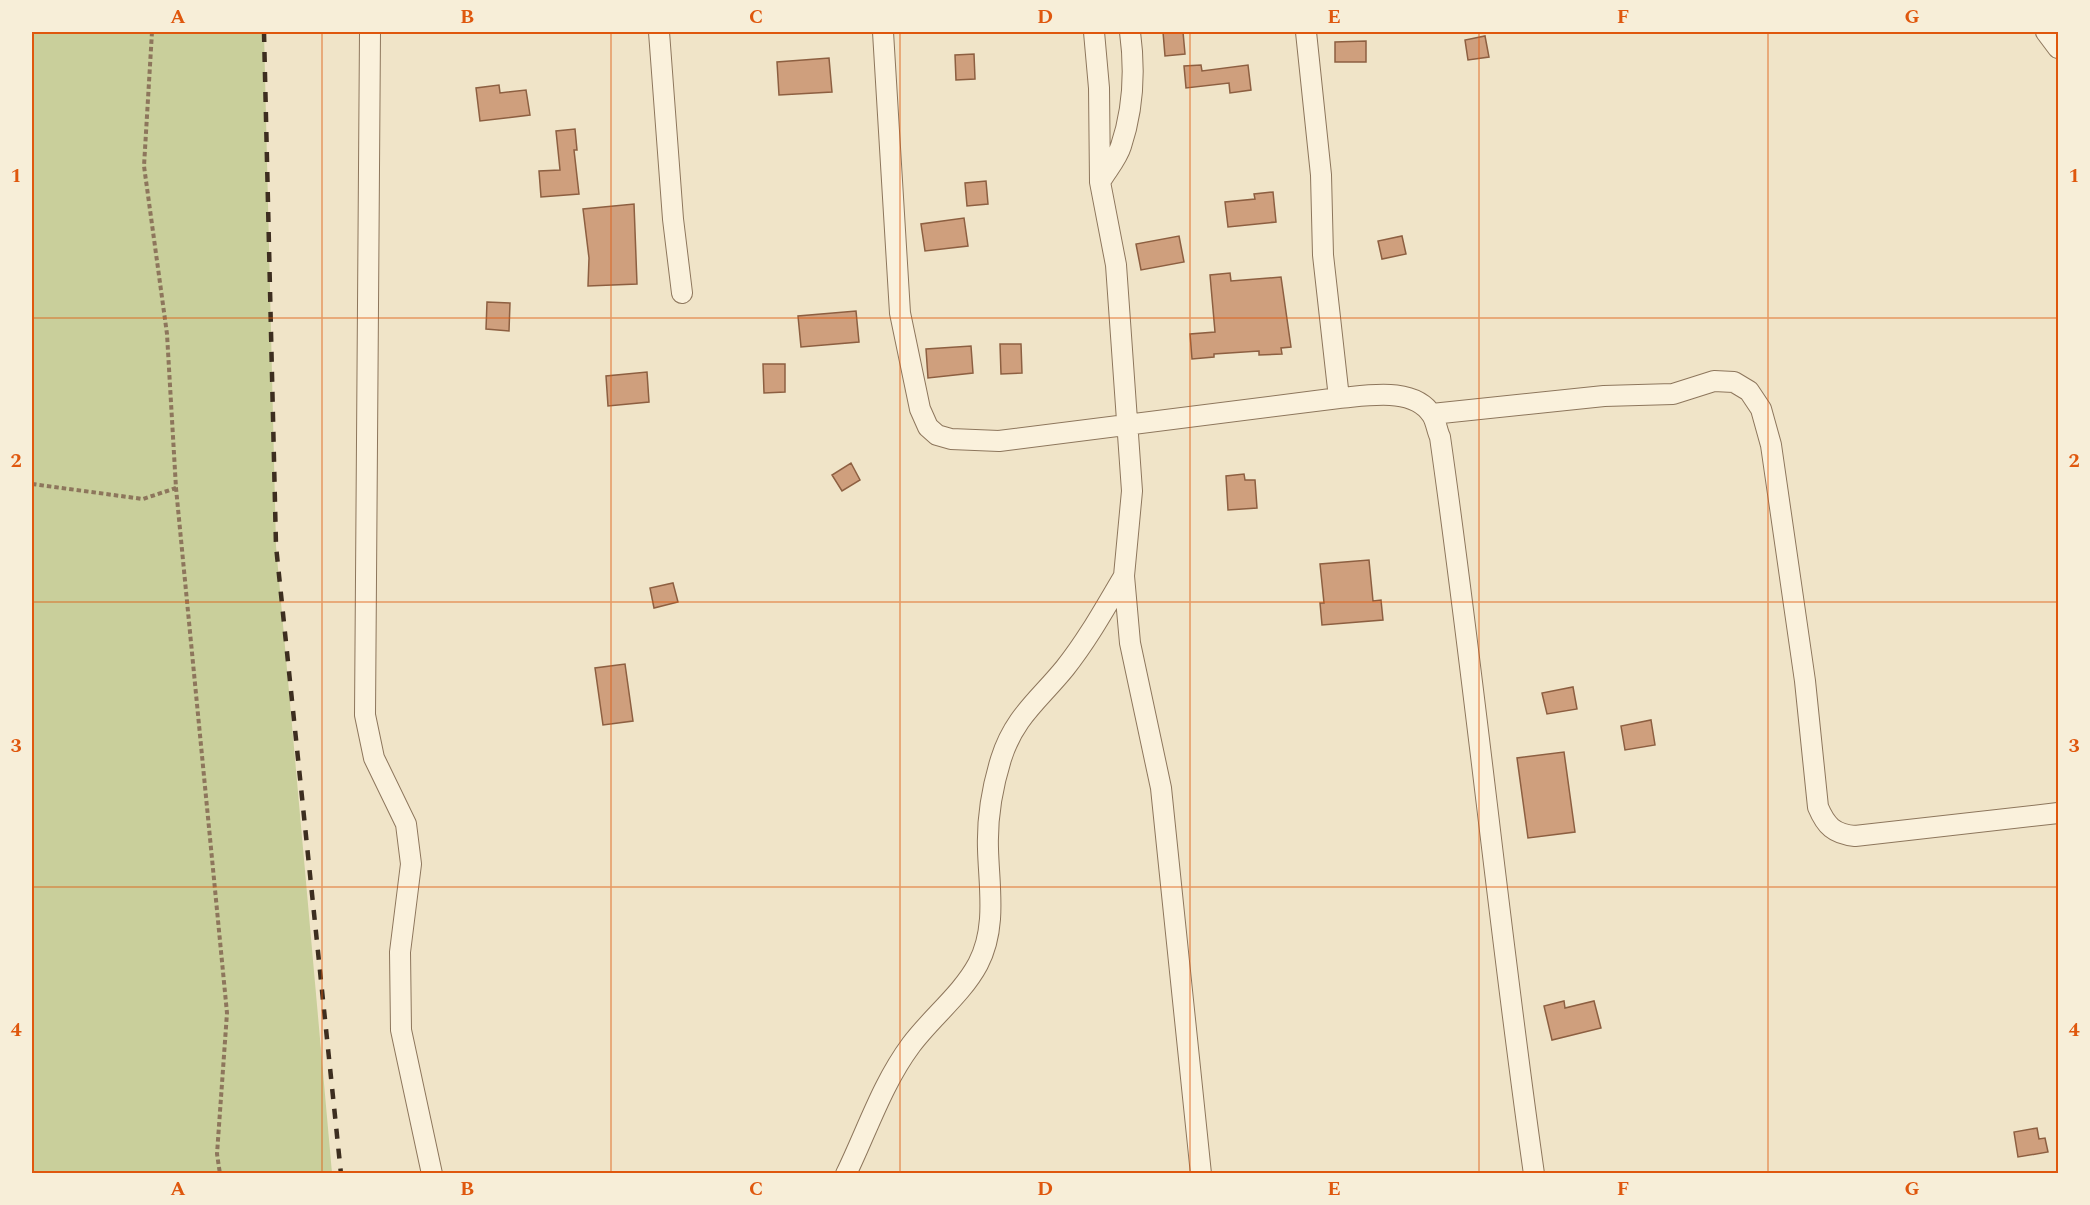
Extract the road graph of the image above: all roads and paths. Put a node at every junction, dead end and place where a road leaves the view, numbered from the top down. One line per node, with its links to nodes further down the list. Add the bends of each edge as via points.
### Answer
1 (152, 32): 16 (path, via 144,166 166,334)
2 (370, 32): 20 (street, via 365,715 374,758 406,824 411,864 400,952 401,1030)
3 (659, 32): 11 (street)
4 (883, 32): 14 (street, via 900,313 927,427 951,439 999,441)
5 (1094, 32): 10 (street)
6 (1130, 32): 10 (street, via 1132,80 1127,124 1120,149)
7 (1306, 32): 12 (street, via 1321,175 1323,255)
8 (2046, 32): 9 (street)
9 (2058, 48)
10 (1100, 182): 14 (street, via 1116,265)
11 (682, 293)
12 (1339, 398): 13 (street, via 1390,394 1416,402); 14 (street)
13 (1431, 414): 18 (street, via 1604,396 1673,394 1714,381 1734,382 1749,391 1761,409 1771,445 1805,681 1818,807 1825,824 1839,834 1855,836); 23 (street, via 1440,437 1464,610)
14 (1126, 424): 17 (street, via 1132,491)
15 (32, 484): 16 (path, via 143,499)
16 (176, 488): 19 (path, via 227,1013 217,1154)
17 (1124, 576): 21 (street, via 1090,635 1012,731 991,797 991,913 986,945 977,966 911,1045 886,1084); 22 (street, via 1130,643 1161,788)
18 (2058, 813)
19 (220, 1173)
20 (432, 1173)
21 (846, 1173)
22 (1201, 1173)
23 (1534, 1173)

